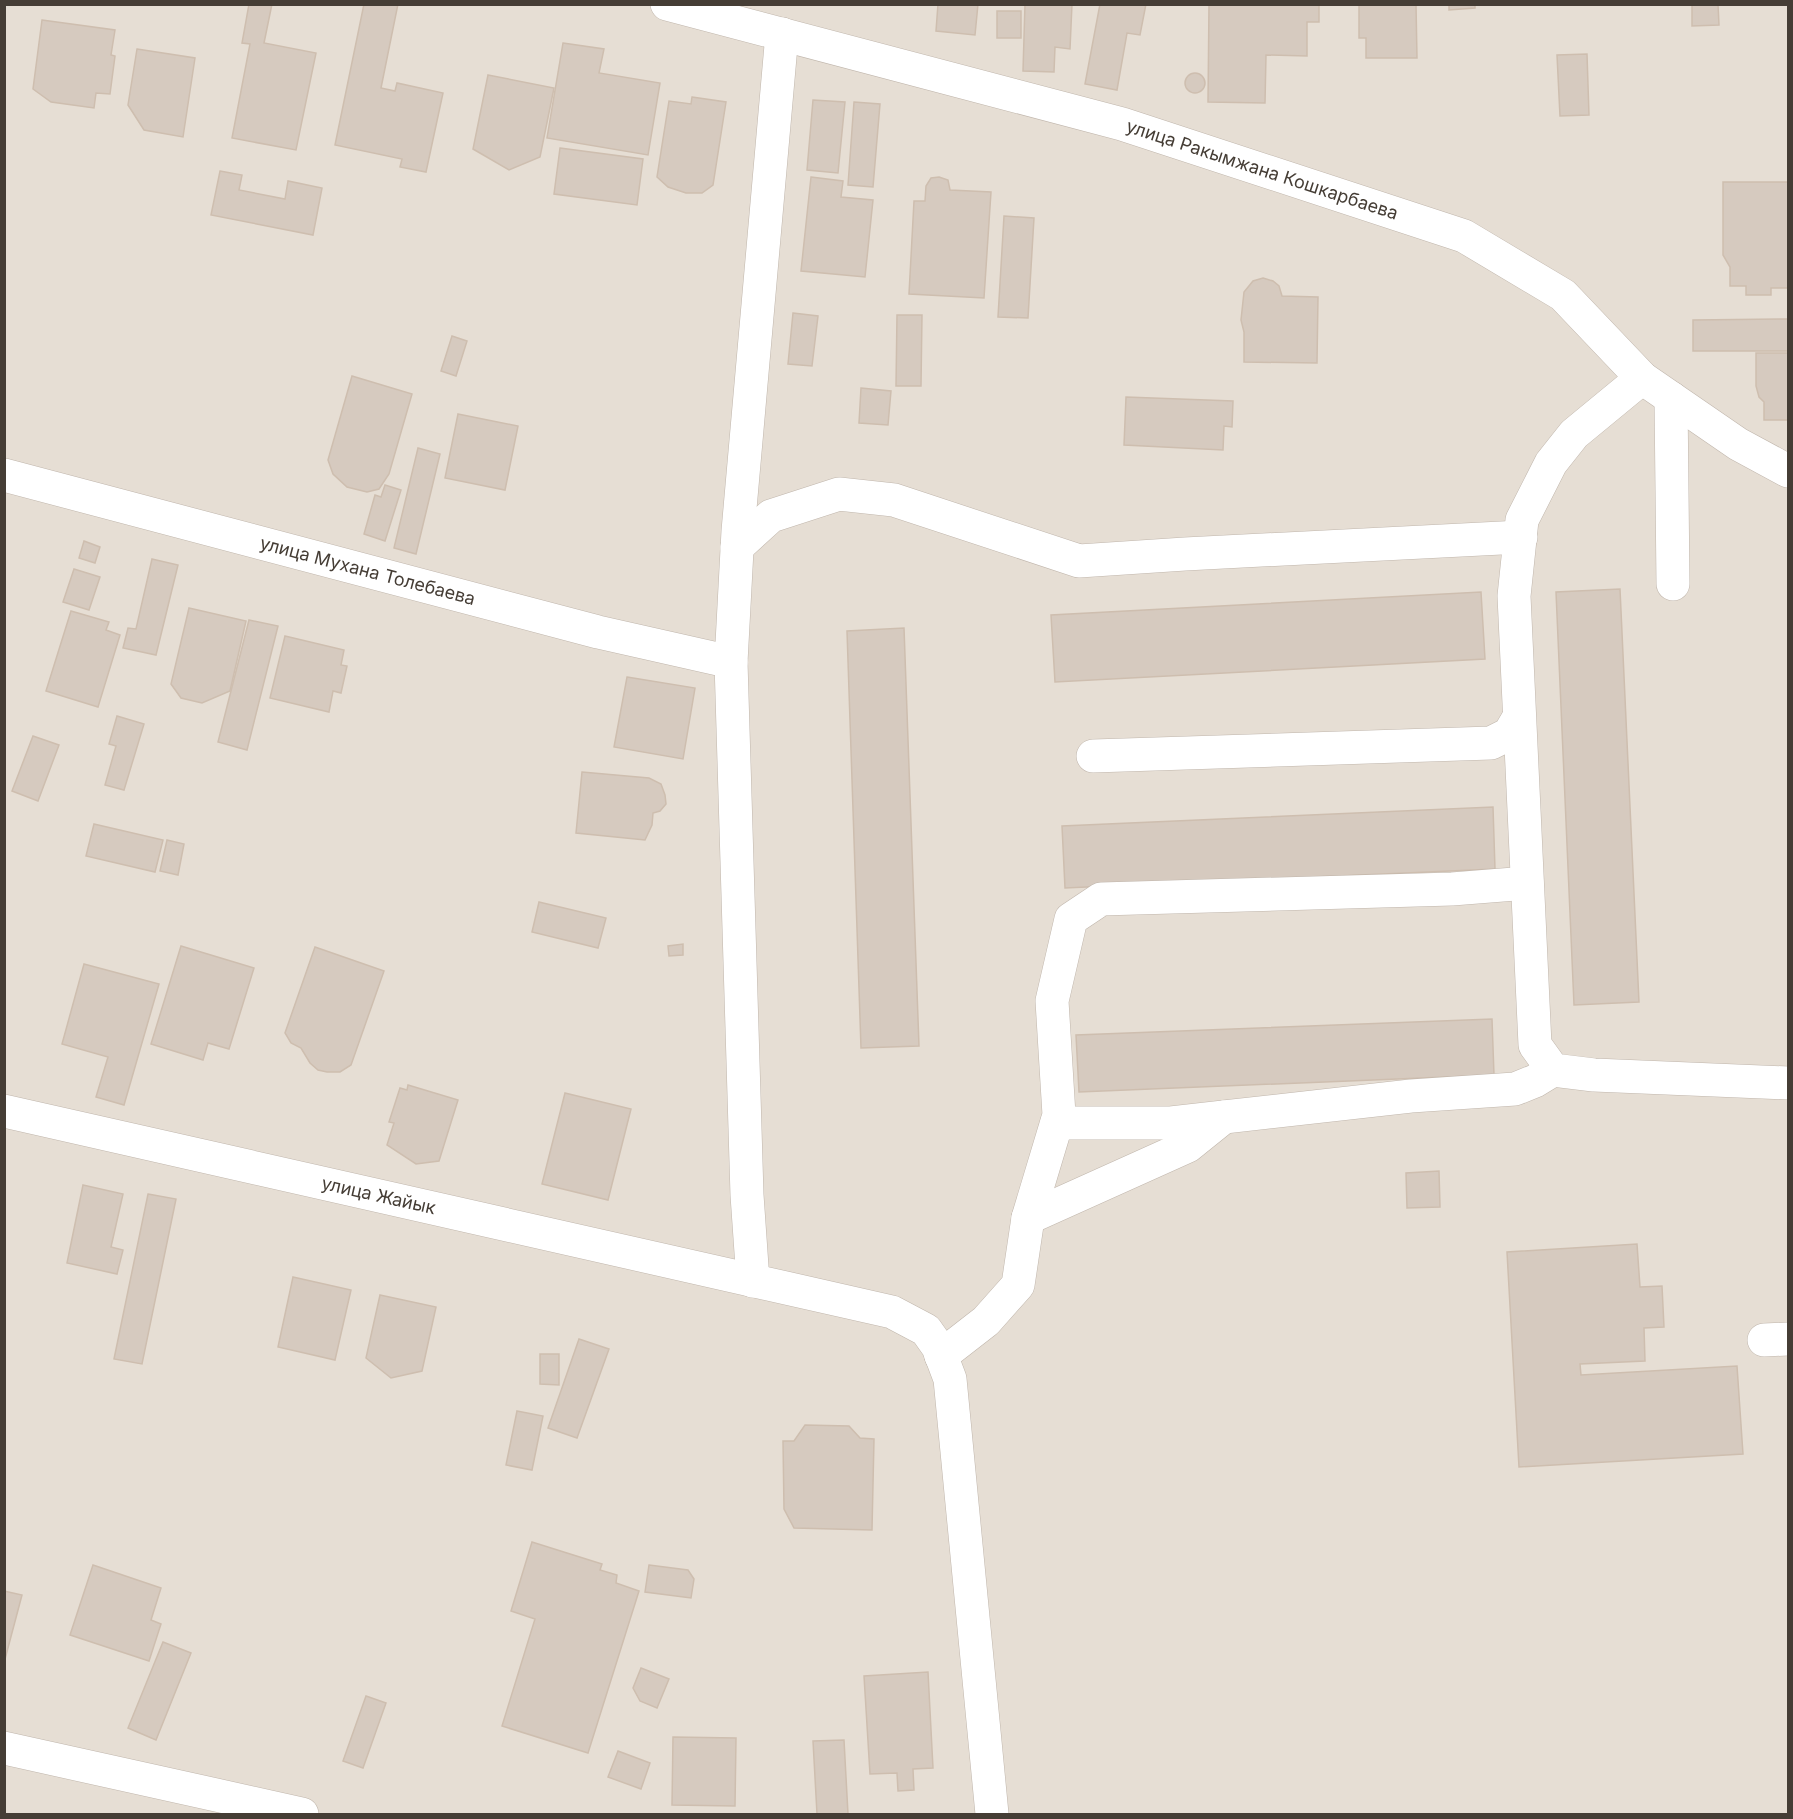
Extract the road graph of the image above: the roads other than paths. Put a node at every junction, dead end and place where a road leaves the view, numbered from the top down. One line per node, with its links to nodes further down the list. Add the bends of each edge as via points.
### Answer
1 (667, 4): 2 (street, улица Ракымжана Кошкарбаева)
2 (782, 34): 3 (street, улица Ракымжана Кошкарбаева, via 1122,124 1464,236 1563,295); 8 (street)
3 (1642, 378): 4 (street, улица Ракымжана Кошкарбаева); 7 (street, via 1574,434 1557,456 1522,520)
4 (1671, 398): 5 (street, улица Ракымжана Кошкарбаева, via 1738,444); 9 (street)
5 (1788, 471)
6 (4, 475): 10 (street, улица Мухана Толебаева, via 598,632)
7 (1521, 537): 8 (street, via 1079,561 894,500 839,494 771,516); 11 (street, via 1514,596)
8 (737, 547): 10 (street)
9 (1673, 584)
10 (731, 662): 20 (street)
11 (1519, 717): 12 (street, via 1509,734 1491,743); 13 (street)
12 (1093, 756)
13 (1527, 883): 14 (street, via 1535,1045); 18 (street, via 1452,889 1101,899 1071,919 1053,1001)
14 (1553, 1070): 15 (street); 17 (street, via 1515,1089)
15 (1788, 1083)
16 (4, 1111): 20 (street, улица Жайык)
17 (1224, 1117): 18 (street, via 1171,1123); 19 (street, via 1188,1146)
18 (1057, 1123): 19 (street)
19 (1029, 1218): 21 (street, via 1018,1285 986,1322)
20 (753, 1281): 21 (street, улица Жайык, via 892,1312 926,1330)
21 (941, 1356): 24 (street, улица Жайык, via 950,1379)
22 (4, 1748): 23 (street)
23 (302, 1815)
24 (992, 1815)

